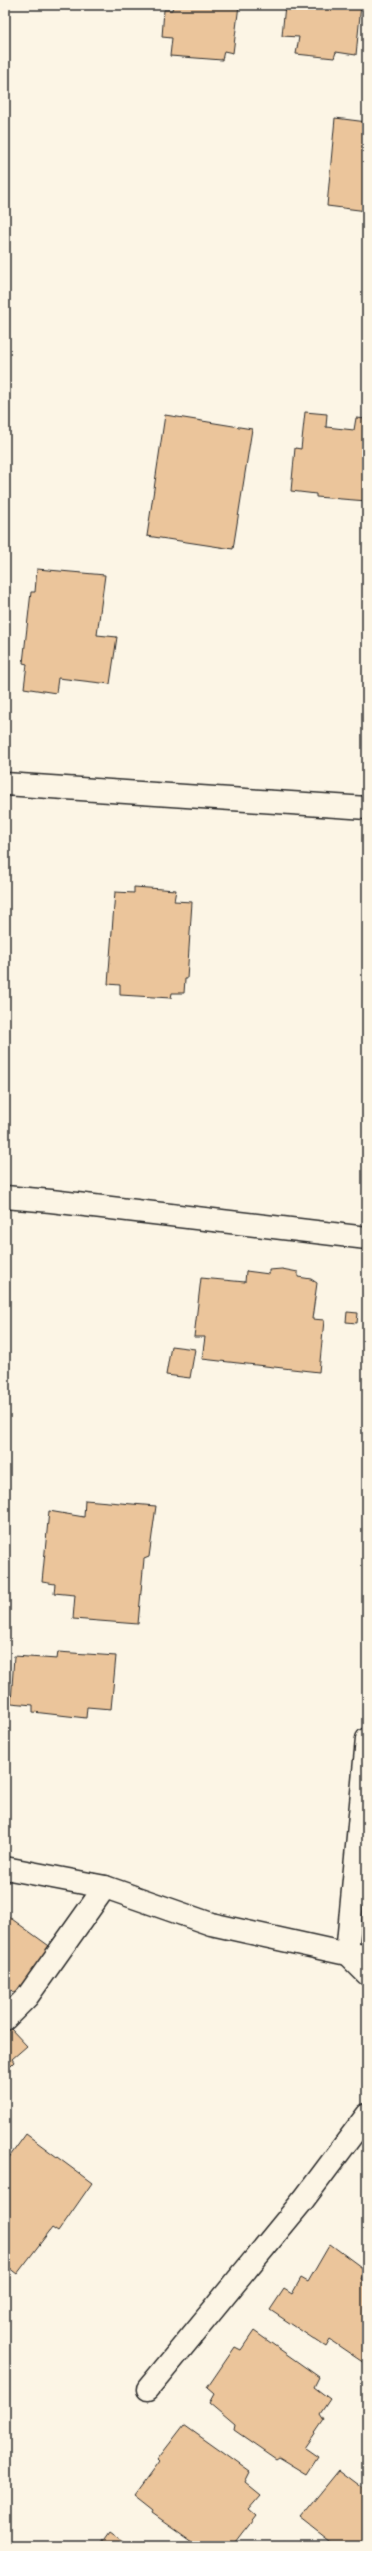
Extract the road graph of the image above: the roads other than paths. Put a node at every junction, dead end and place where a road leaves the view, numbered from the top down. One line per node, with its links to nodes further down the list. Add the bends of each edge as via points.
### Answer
1 (5, 784): 2 (street)
2 (367, 808)
3 (5, 1197): 4 (street)
4 (367, 1238)
5 (367, 1739): 8 (street)
6 (5, 1868): 7 (street)
7 (105, 1887): 8 (street, via 211,1924); 10 (street, via 26,1997)
8 (357, 1955): 9 (street)
9 (367, 1974)
10 (5, 2019)
11 (367, 2115): 12 (street, via 304,2199)
12 (148, 2389)

